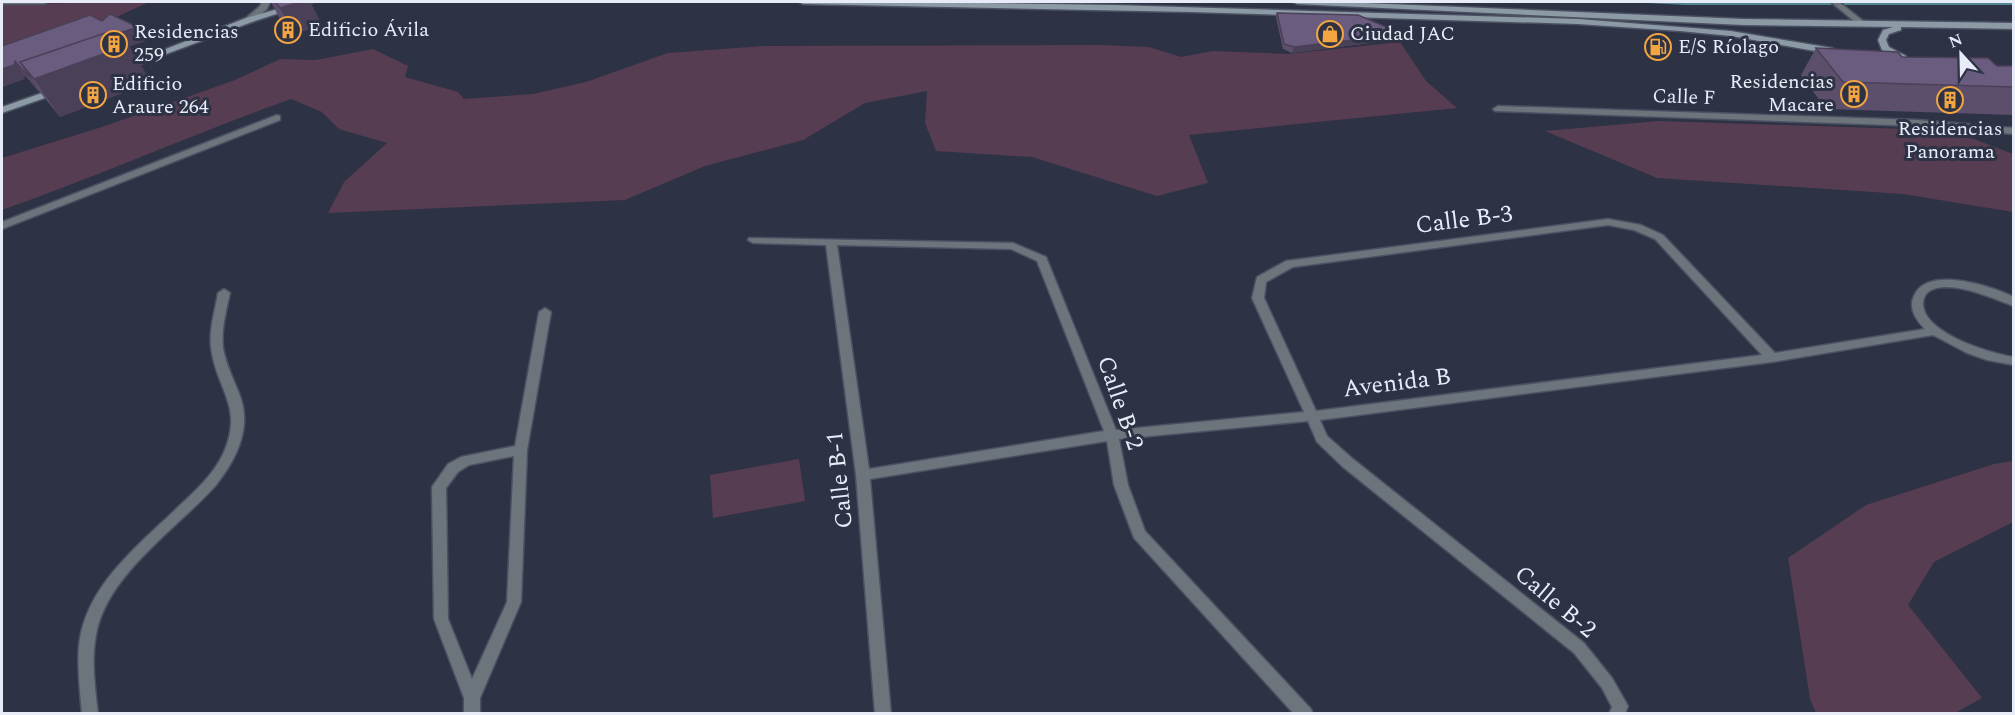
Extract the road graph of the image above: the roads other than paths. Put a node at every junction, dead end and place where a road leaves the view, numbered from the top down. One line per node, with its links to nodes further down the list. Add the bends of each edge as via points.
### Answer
1 (2, 2): 2 (street)
2 (44, 2)
3 (266, 2): 8 (street)
4 (309, 2): 8 (street)
5 (803, 2): 13 (street, via 1250,10 1593,24 1747,36)
6 (1297, 2): 9 (street)
7 (1835, 2): 9 (street)
8 (249, 20): 17 (street)
9 (1863, 24): 10 (street); 12 (street)
10 (1908, 25): 11 (street); 12 (street, via 1886,32 1882,40)
11 (2013, 26)
12 (1885, 48): 14 (street)
13 (1844, 54)
14 (1912, 62)
15 (1892, 65): 16 (street)
16 (1902, 67)
17 (117, 69)
18 (64, 88): 20 (street)
19 (1498, 109): 22 (street, Calle F, via 1918,123)
20 (2, 110)
21 (278, 118): 23 (street)
22 (2013, 131)
23 (2, 226)
24 (753, 240): 25 (street, Calle B-2)
25 (831, 242): 33 (street, Calle B-2, via 1013,246 1042,259); 35 (street, Calle B-1)
26 (224, 293): 37 (street, via 217,347 239,410 236,436 230,453 208,486 129,565 91,622 86,653)
27 (2013, 302): 29 (street, via 1967,285 1948,283 1925,288 1916,303)
28 (545, 312): 34 (street)
29 (1936, 332): 30 (street, Avenida B); 31 (street, via 1981,355)
30 (1772, 358): 32 (street, Avenida B); 32 (street, Calle B-3, via 1659,237 1637,227 1608,222 1290,264 1261,280 1258,298)
31 (2013, 361)
32 (1313, 416): 33 (street, Avenida B); 40 (street, Calle B-2, via 1322,439 1348,463 1579,648 1612,691 1620,706)
33 (1112, 435): 35 (street, Avenida B); 39 (street, Calle B-2, via 1121,484 1139,534)
34 (521, 450): 36 (street, via 514,602); 36 (street, via 466,461 453,468 439,487 441,619)
35 (863, 475): 38 (street, Calle B-1)
36 (472, 706)
37 (90, 714)
38 (883, 714)
39 (1305, 714)
40 (1617, 714)

